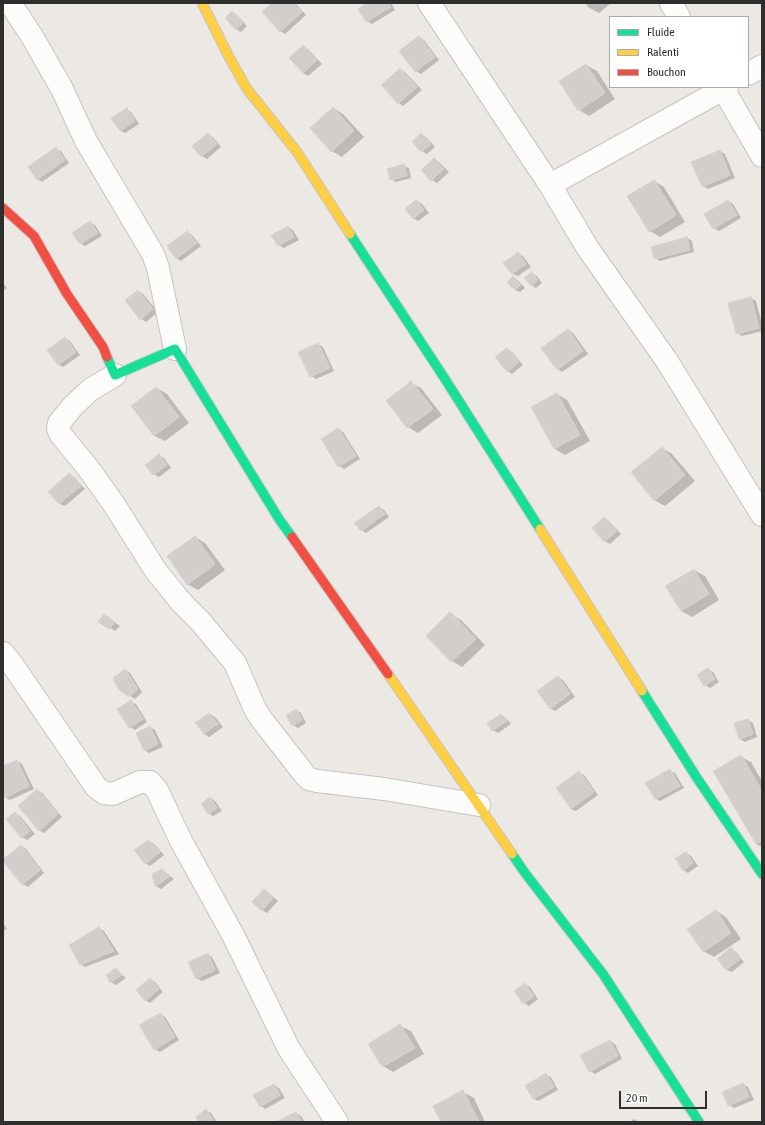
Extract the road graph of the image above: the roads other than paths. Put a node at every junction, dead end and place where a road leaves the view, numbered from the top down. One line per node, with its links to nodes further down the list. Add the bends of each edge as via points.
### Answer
1 (10, 3): 12 (street, via 62,88 86,141 153,254)
2 (202, 3): 17 (street, via 247,88 297,152 445,379 697,778)
3 (429, 3): 10 (street)
4 (670, 3): 5 (street)
5 (678, 16)
6 (762, 66): 7 (street)
7 (749, 73)
8 (724, 88): 9 (street); 10 (street)
9 (762, 156)
10 (550, 185): 14 (street, via 587,247 667,361)
11 (3, 208): 13 (street, via 34,236 67,294 103,347)
12 (175, 349): 13 (street); 16 (street, via 279,518)
13 (115, 374): 16 (street, via 90,390 73,406 59,423 61,435 92,474 156,571 235,664 255,709 305,775 317,781 384,789)
14 (762, 515)
15 (3, 653): 18 (street, via 96,787 104,793 113,794 140,782 150,782 157,790 289,1049)
16 (479, 806): 19 (street, via 525,873 603,974)
17 (762, 874)
18 (336, 1122)
19 (699, 1122)

